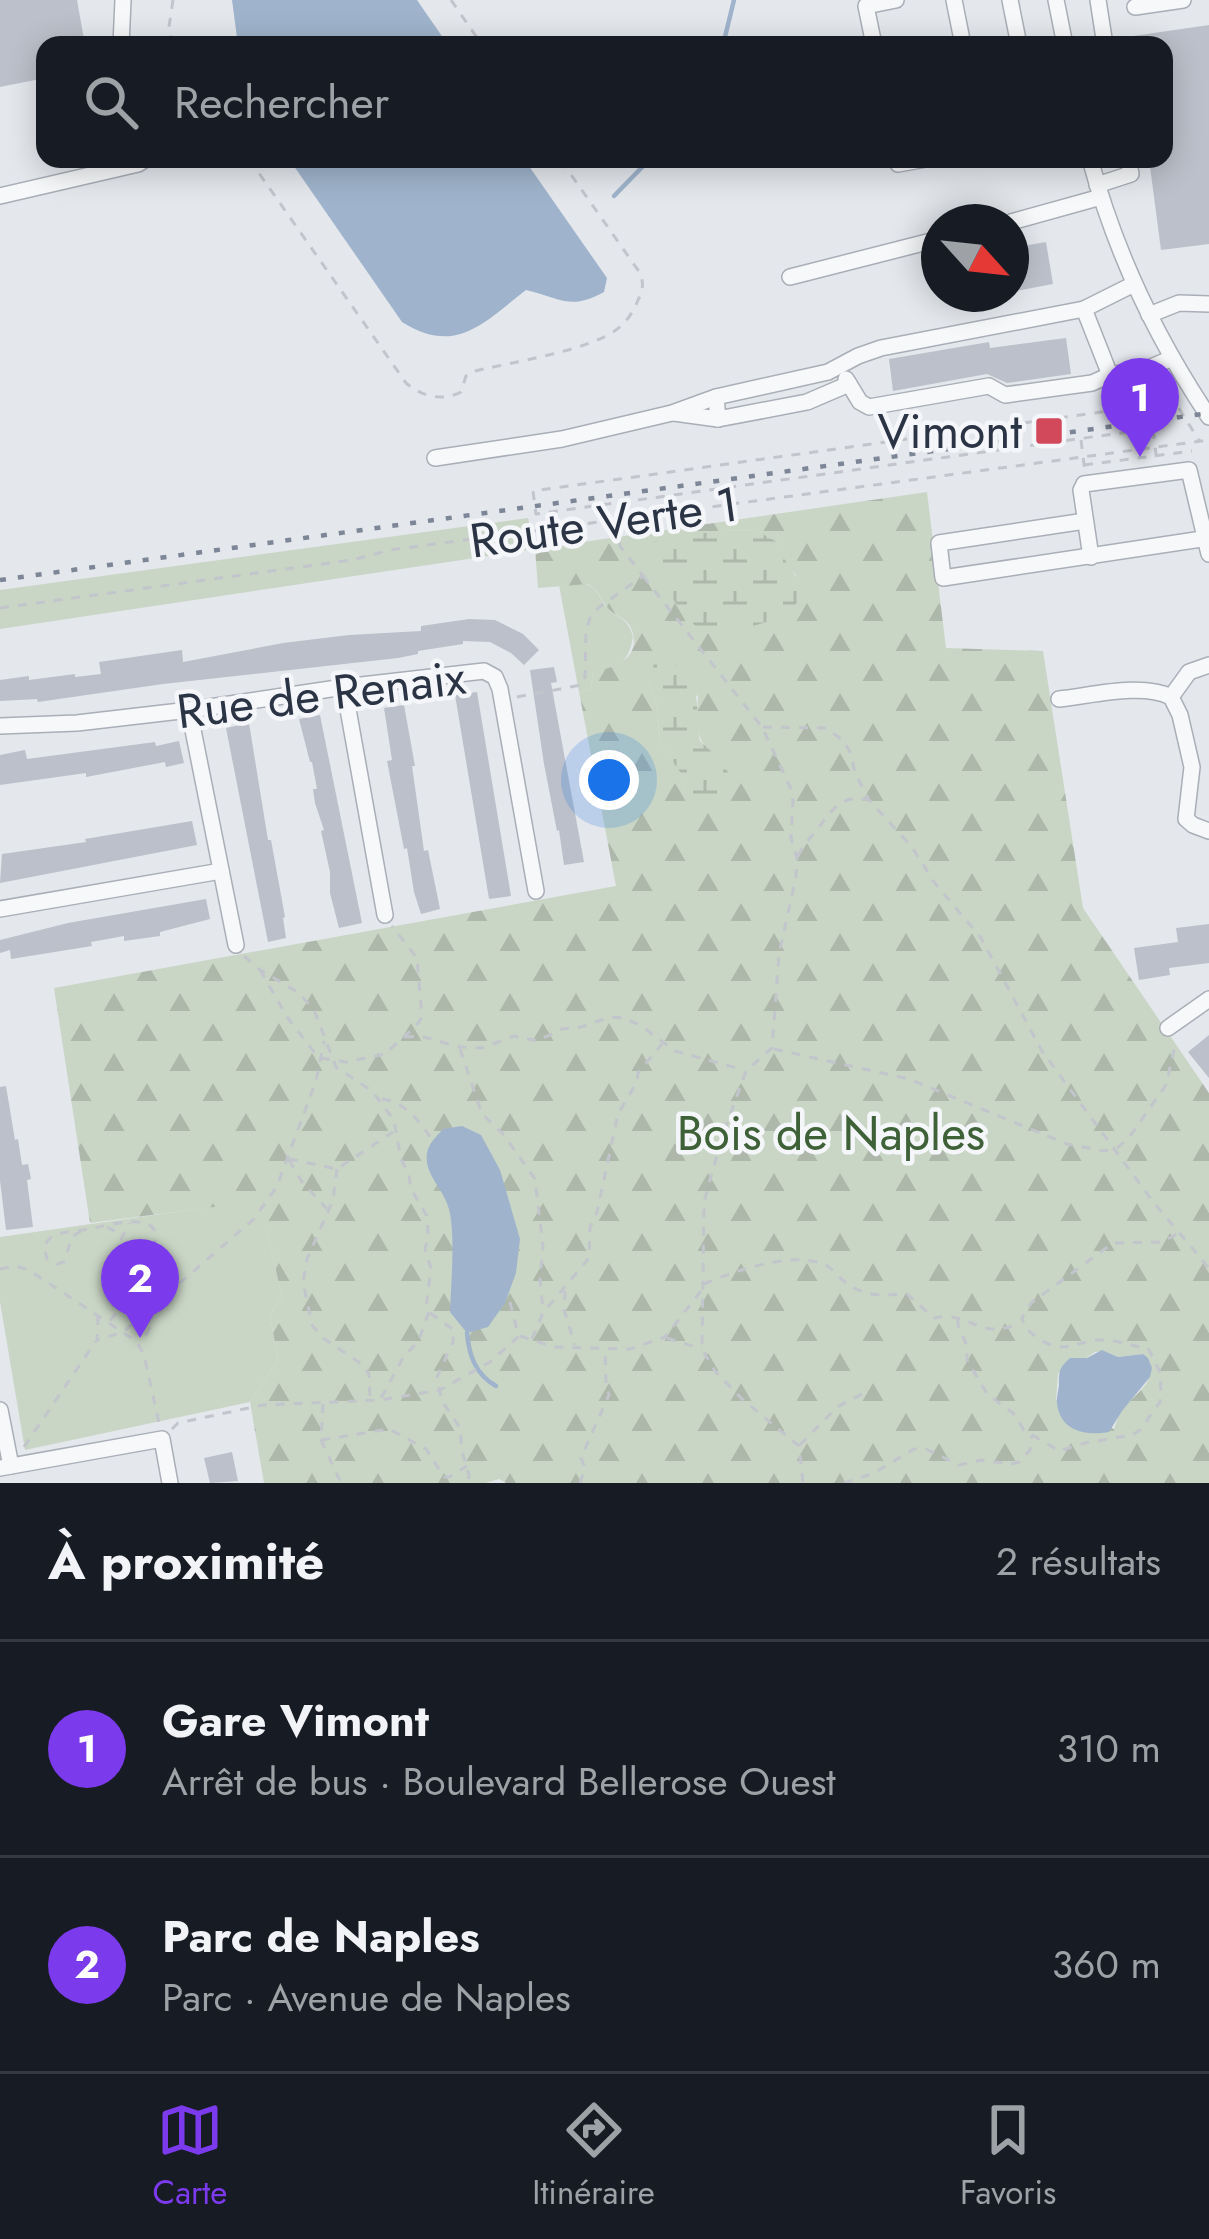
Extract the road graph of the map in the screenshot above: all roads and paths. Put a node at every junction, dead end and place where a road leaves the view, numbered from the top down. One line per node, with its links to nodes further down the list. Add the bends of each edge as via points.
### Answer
1 (123, 0): 12 (street)
2 (173, 0): 13 (path)
3 (452, 0): 14 (path)
4 (896, 0): 10 (street)
5 (954, 0): 16 (street)
6 (1010, 0): 17 (street)
7 (1056, 0): 18 (street)
8 (1097, 0): 19 (street)
9 (1184, 0): 11 (street)
10 (864, 3): 15 (street)
11 (1135, 8)
12 (121, 36)
13 (171, 36)
14 (476, 36)
15 (872, 36)
16 (961, 36)
17 (1017, 36)
18 (1063, 36)
19 (1103, 36)
20 (121, 168): 26 (street)
21 (255, 168): 22 (path, via 406,383 449,397 471,372 605,337 635,307 642,277)
22 (566, 168)
23 (1093, 168): 25 (street)
24 (1130, 168): 25 (street)
25 (1099, 191): 27 (street); 30 (street)
26 (0, 196)
27 (1029, 216)
28 (921, 244): 29 (street)
29 (790, 277)
30 (1134, 284): 32 (street); 33 (street)
31 (1209, 304): 33 (street, via 1179,303)
32 (1084, 309): 35 (street, via 881,348); 36 (street)
33 (1149, 315): 34 (street)
34 (1172, 358): 36 (street); 39 (street)
35 (839, 366): 37 (street); 38 (street)
36 (1110, 375): 37 (street, via 874,407)
37 (849, 385): 42 (street)
38 (716, 397): 40 (street); 42 (street)
39 (1204, 400): 41 (street)
40 (672, 413): 42 (street); 51 (street, via 532,446)
41 (1209, 417)
42 (718, 419)
43 (1164, 427): 44 (path)
44 (1153, 429): 45 (path); 49 (path)
45 (1081, 438): 47 (path, via 536,514 533,491 1138,407 1136,396 1168,392); 52 (path)
46 (1209, 440): 47 (path, Route Verte 1)
47 (1200, 442): 48 (path, Route Verte 1)
48 (1193, 443): 49 (path, Route Verte 1); 52 (path, via 1192,452)
49 (1155, 446): 50 (path); 52 (path, Route Verte 1)
50 (1156, 454)
51 (435, 458)
52 (1083, 461): 53 (path, Route Verte 1)
53 (614, 520): 57 (path, via 620,546); 58 (path, Route Verte 1)
54 (1085, 521): 55 (street, via 1084,484 1189,470); 56 (street); 56 (street, via 939,543 944,582)
55 (1207, 544): 56 (street)
56 (1091, 557)
57 (643, 576): 62 (path, via 587,626 589,662 578,687); 66 (path)
58 (0, 608)
59 (1209, 665): 61 (street, via 1189,672)
60 (344, 687): 64 (street, Rue de Renaix); 71 (street, Rue de Renaix, via 475,670 495,677); 73 (street)
61 (1171, 697): 63 (street, via 1148,690); 68 (street, via 1192,767 1186,819)
62 (511, 698)
63 (1059, 699)
64 (189, 710): 65 (street, Rue de Renaix); 70 (street)
65 (0, 726)
66 (762, 727): 67 (path, via 835,732); 69 (path, via 791,789)
67 (869, 800): 69 (path, via 837,804); 91 (path, via 981,938 1042,1051)
68 (1209, 831)
69 (797, 858): 84 (path)
70 (221, 872): 72 (street); 74 (street)
71 (536, 891)
72 (0, 909)
73 (385, 915): 81 (path, via 417,958 422,1017)
74 (236, 945): 75 (path)
75 (260, 969): 76 (path); 77 (path)
76 (268, 974): 77 (path); 80 (path, via 299,993)
77 (271, 988): 85 (path)
78 (1209, 999): 79 (street)
79 (1172, 1035): 91 (path, via 1166,1085)
80 (326, 1037): 85 (path); 86 (path)
81 (405, 1037): 83 (path); 86 (path, via 385,1054)
82 (663, 1043): 83 (path, via 640,1025 610,1017 537,1041 517,1036); 87 (path); 103 (path, via 618,1114 589,1258)
83 (460, 1048): 107 (path, via 482,1114 535,1179)
84 (772, 1048): 87 (path); 91 (path, via 909,1079 1067,1144)
85 (319, 1058): 86 (path); 92 (path)
86 (331, 1058): 88 (path)
87 (746, 1071): 102 (path, via 704,1202)
88 (380, 1099): 89 (path); 90 (path, via 412,1112)
89 (394, 1131): 93 (path); 106 (path, via 411,1190 428,1216)
90 (431, 1138)
91 (1113, 1149): 98 (path)
92 (287, 1159): 93 (path); 94 (path); 105 (path, via 254,1219)
93 (337, 1169): 94 (path)
94 (328, 1210): 123 (path, via 303,1282 312,1325 363,1365)
95 (131, 1222): 96 (path); 96 (path, via 122,1239); 99 (path, via 153,1227)
96 (104, 1227): 97 (path)
97 (80, 1231): 97 (path, via 48,1240 47,1258 64,1262)
98 (1179, 1234): 100 (path); 111 (path, via 1113,1243 1031,1303)
99 (152, 1250)
100 (1209, 1268)
101 (0, 1269): 108 (path, via 29,1270)
102 (702, 1287): 109 (path, via 766,1263 805,1260 867,1295 907,1294 931,1317); 114 (path); 120 (path)
103 (565, 1289): 107 (path); 118 (path)
104 (510, 1302): 113 (path)
105 (151, 1308): 110 (path, via 130,1299); 112 (path); 117 (path, via 150,1330)
106 (429, 1312): 121 (path, via 454,1330); 124 (path)
107 (543, 1312): 115 (path)
108 (98, 1316): 110 (path); 116 (path)
109 (958, 1319): 111 (path, via 995,1331); 127 (path, via 982,1387)
110 (109, 1323): 112 (path)
111 (1022, 1323): 127 (path, via 1054,1348 1101,1340 1147,1346 1162,1387 1160,1402 1132,1435 1059,1451)
112 (123, 1332): 116 (path); 117 (path)
113 (519, 1336): 115 (path); 121 (path)
114 (665, 1337): 119 (path); 120 (path)
115 (532, 1339): 118 (path)
116 (97, 1340): 132 (path)
117 (137, 1342): 128 (path)
118 (576, 1349): 119 (path)
119 (605, 1349): 136 (path, via 610,1395 580,1458)
120 (702, 1349): 130 (path, via 742,1399)
121 (440, 1390): 124 (path); 131 (path, via 460,1428)
122 (868, 1391): 130 (path, via 837,1407)
123 (370, 1399): 124 (path); 125 (path)
124 (380, 1400)
125 (324, 1402): 128 (path, via 178,1423); 129 (path)
126 (0, 1410): 132 (street)
127 (1032, 1435): 138 (path, via 1030,1450 1011,1464 959,1465 914,1449)
128 (162, 1439): 132 (street); 133 (street)
129 (321, 1440): 131 (path, via 389,1430 426,1449 443,1477); 134 (path)
130 (799, 1446): 137 (path)
131 (466, 1466): 135 (path)
132 (5, 1467)
133 (170, 1483)
134 (341, 1483)
135 (468, 1483)
136 (580, 1483)
137 (803, 1483)
138 (844, 1483)

